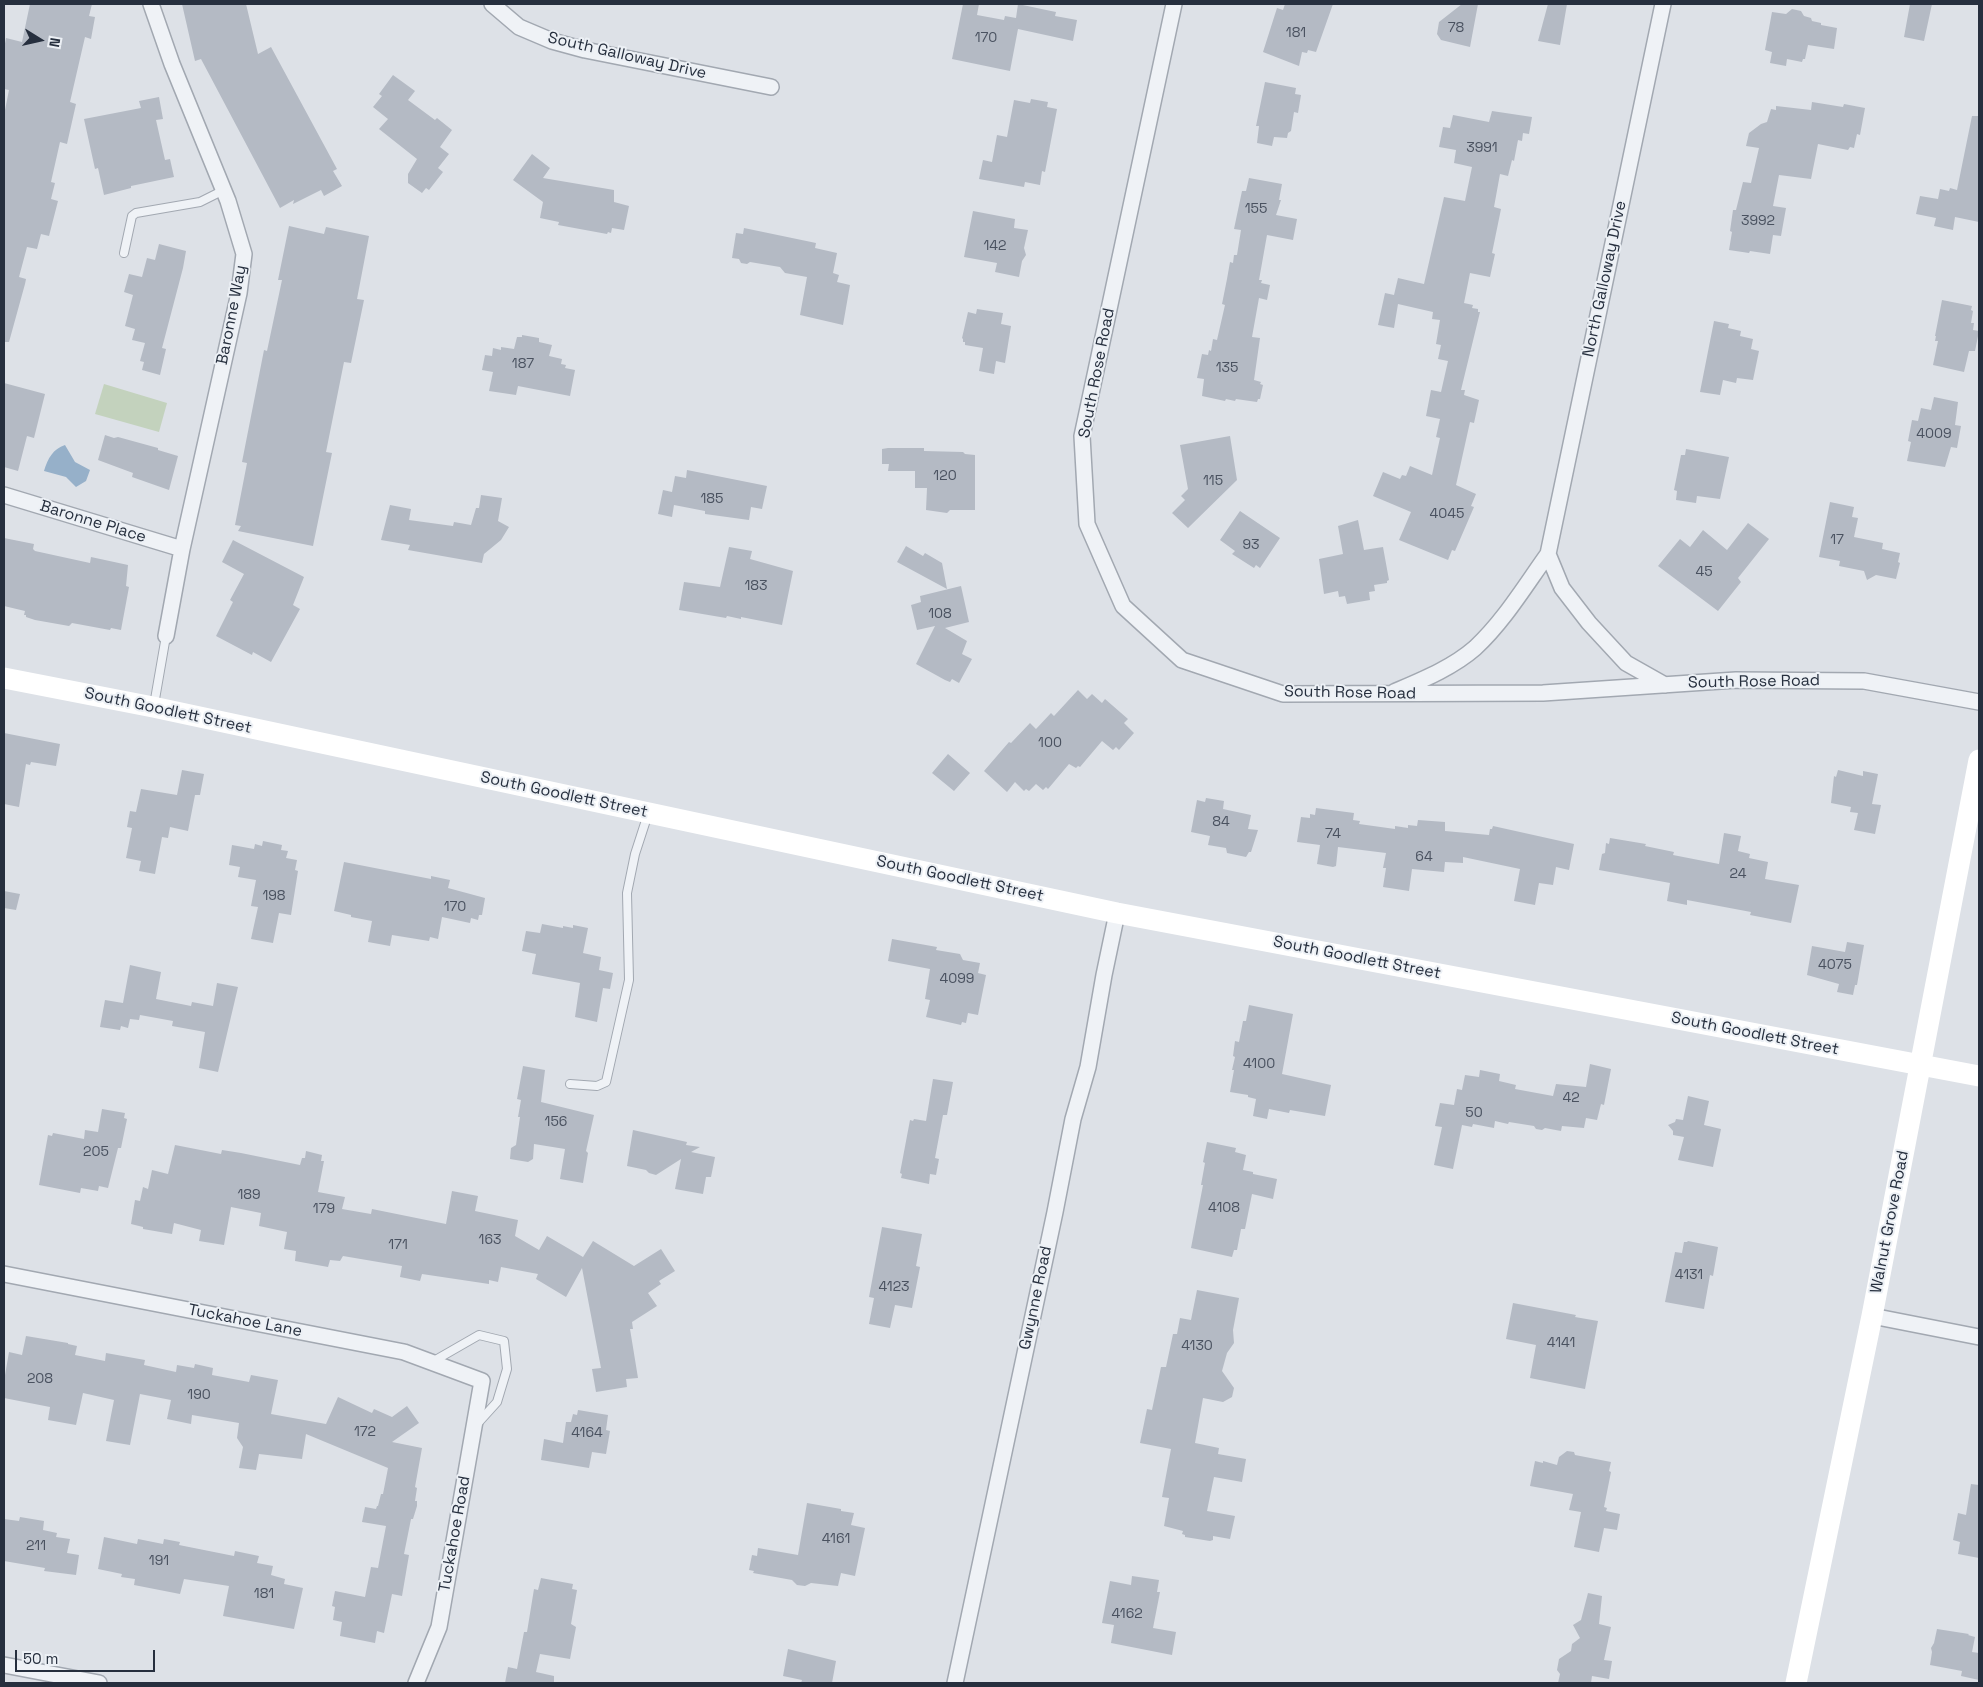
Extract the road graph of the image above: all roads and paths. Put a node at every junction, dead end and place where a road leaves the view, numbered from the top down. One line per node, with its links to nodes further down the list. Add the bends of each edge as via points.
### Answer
1 (151, 4): 6 (street, Baronne Way)
2 (492, 4): 5 (street, South Galloway Drive, via 519,27 552,41)
3 (1174, 4): 14 (street, South Rose Road, via 1082,436 1087,524 1123,606 1182,660 1282,694)
4 (1663, 4): 10 (street, North Galloway Drive)
5 (770, 87)
6 (224, 190): 7 (lane, via 200,202 136,212 132,216); 9 (street, Baronne Way, via 244,254 237,303)
7 (124, 252)
8 (4, 495): 9 (street, Baronne Place)
9 (182, 549): 11 (street, Baronne Way)
10 (1548, 554): 13 (street, via 1562,588 1588,622 1626,663); 14 (street, North Galloway Drive, via 1510,608 1474,648 1439,672)
11 (166, 636): 16 (lane)
12 (4, 678): 16 (main road, South Goodlett Street)
13 (1665, 685): 14 (street, South Rose Road, via 1543,693); 15 (street, South Rose Road, via 1736,680 1864,681)
14 (1388, 695)
15 (1979, 702)
16 (154, 706): 18 (main road, South Goodlett Street)
17 (1979, 760): 20 (main road, Walnut Grove Road)
18 (649, 812): 19 (main road, South Goodlett Street); 22 (lane, via 635,854 628,893 629,980 606,1082 597,1086)
19 (1117, 913): 20 (main road, South Goodlett Street); 32 (street, Gwynne Road, via 1088,1067 1073,1118)
20 (1919, 1065): 21 (main road, South Goodlett Street); 24 (main road, Walnut Grove Road)
21 (1979, 1076)
22 (570, 1084)
23 (4, 1274): 26 (street, Tuckahoe Lane, via 404,1352)
24 (1872, 1316): 25 (street); 33 (main road, Walnut Grove Road)
25 (1979, 1337)
26 (432, 1362): 27 (street, Tuckahoe Lane); 28 (lane, via 479,1335 504,1341 507,1369 497,1402)
27 (482, 1381): 28 (street, Tuckahoe Road)
28 (474, 1426): 31 (street, Tuckahoe Road, via 439,1627)
29 (4, 1665): 30 (street)
30 (99, 1683)
31 (416, 1683)
32 (955, 1683)
33 (1796, 1683)

